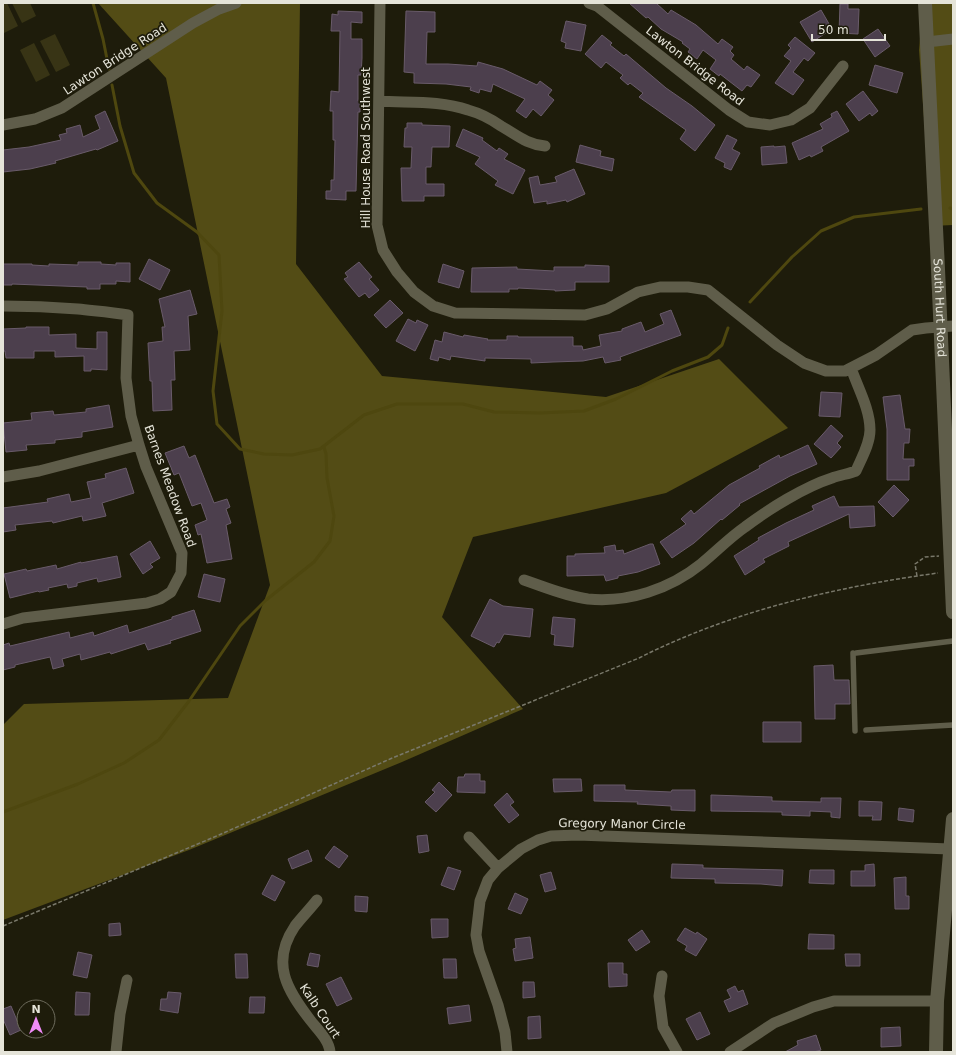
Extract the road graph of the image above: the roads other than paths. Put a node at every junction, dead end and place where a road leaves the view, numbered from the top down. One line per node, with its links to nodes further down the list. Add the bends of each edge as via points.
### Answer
1 (236, 3): 9 (street, Lawton Bridge Road, via 193,23 62,108 35,119)
2 (380, 3): 8 (street, Hill House Road Southwest)
3 (589, 3): 7 (street, Lawton Bridge Road, via 597,6 728,110 748,122 770,125 791,120 810,108)
4 (925, 3): 6 (street, South Hurt Road)
5 (953, 39): 6 (street)
6 (927, 42): 12 (street, South Hurt Road)
7 (843, 66)
8 (379, 102): 10 (street, via 447,104 488,118 534,145); 13 (street, Hill House Road Southwest, via 377,226 383,250 414,292 433,306 455,314 585,315 607,310 638,292 660,286 702,289 708,290 777,346 804,363 826,372 845,372)
9 (3, 125)
10 (546, 146)
11 (3, 306): 14 (street, Barnes Meadow Road, via 41,306 128,315 126,378 131,416)
12 (947, 326): 13 (street, Hill House Road Southwest, via 912,330 876,356); 17 (street, South Hurt Road)
13 (851, 368): 16 (street, via 866,408 870,431 856,471 831,478 795,495 744,527 683,576 644,593 612,599 588,599 566,595)
14 (139, 445): 15 (street, via 39,471); 18 (street, Barnes Meadow Road, via 182,553 181,573 171,592 147,603 23,618)
15 (3, 477)
16 (524, 580)
17 (953, 612)
18 (3, 624)
19 (953, 641): 22 (lane, via 855,653)
20 (953, 725): 21 (lane)
21 (866, 730)
22 (855, 731)
23 (953, 819): 25 (street)
24 (469, 837): 26 (street)
25 (950, 849): 26 (street, Gregory Manor Circle, via 551,836 521,849); 30 (street)
26 (498, 868): 33 (street, Gregory Manor Circle, via 488,880 480,901 476,934 479,951 498,1005)
27 (317, 900): 32 (street, Kalb Court, via 295,926 288,939 282,966 288,988 326,1040)
28 (662, 976): 34 (street, via 659,996 663,1027)
29 (127, 980): 31 (street)
30 (937, 1000): 35 (street, via 834,1000 774,1023); 36 (street)
31 (116, 1052)
32 (330, 1052)
33 (507, 1052)
34 (677, 1052)
35 (730, 1052)
36 (936, 1052)

